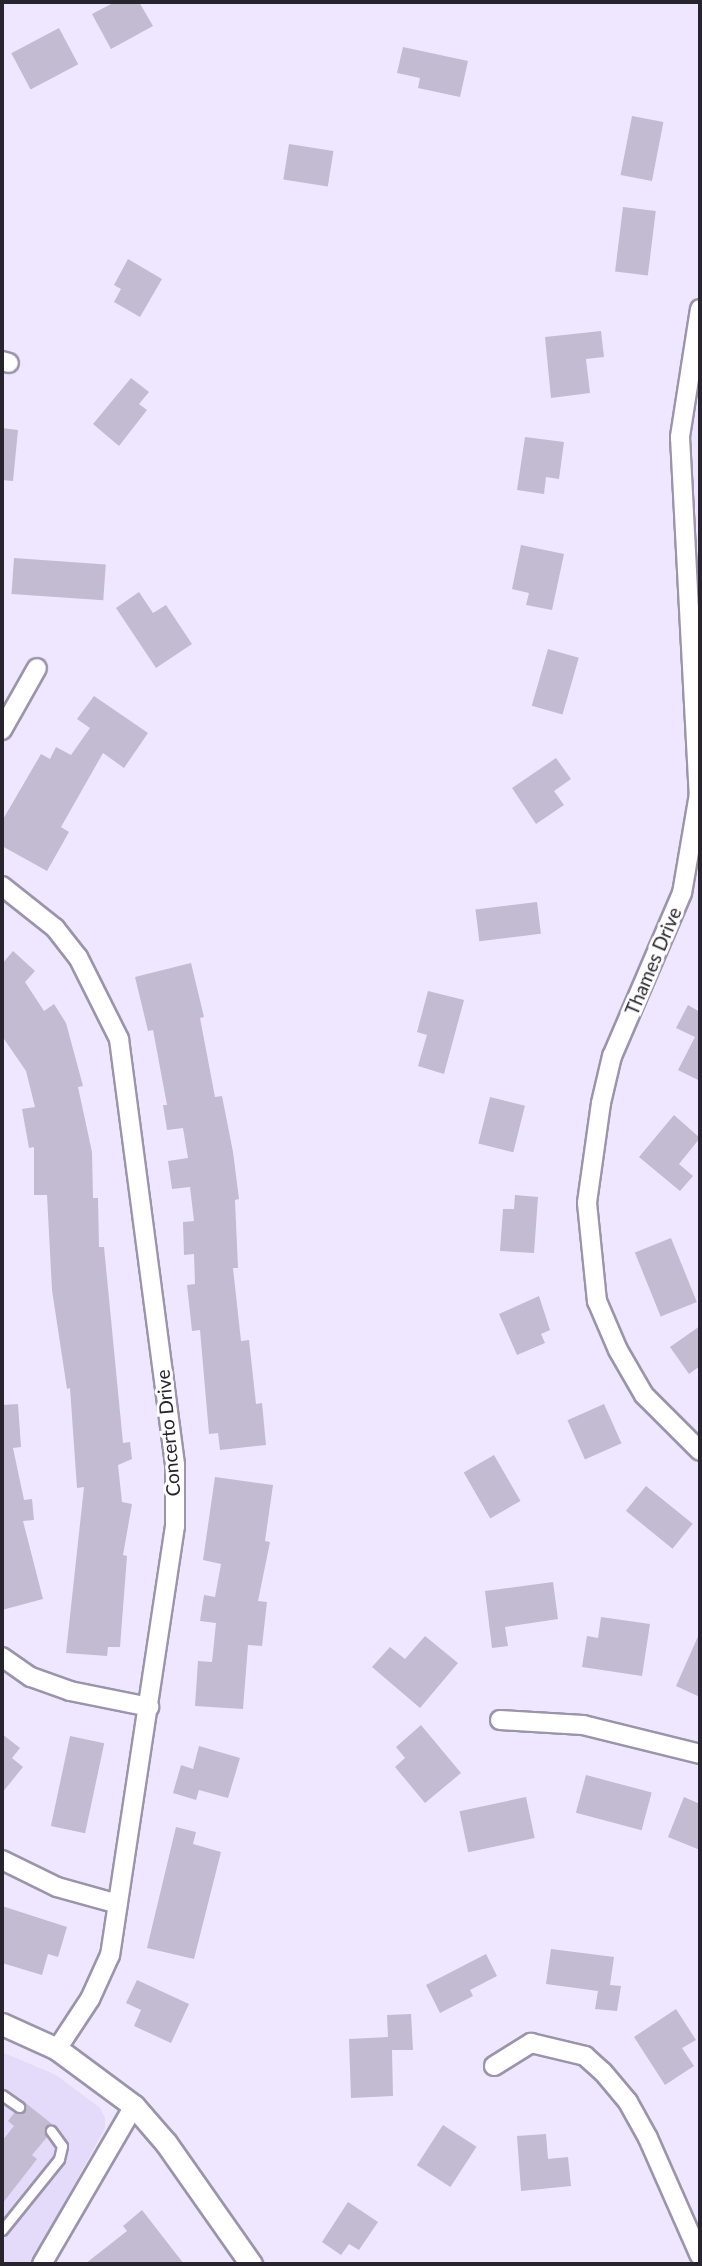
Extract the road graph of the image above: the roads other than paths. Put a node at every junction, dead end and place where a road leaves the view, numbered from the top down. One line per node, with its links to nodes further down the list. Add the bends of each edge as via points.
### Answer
1 (700, 309): 3 (street, Thames Drive, via 680,438)
2 (37, 668): 4 (street)
3 (697, 674): 6 (street, Thames Drive, via 699,794 685,881 661,948 612,1056 587,1203 597,1301 618,1350 644,1395)
4 (2, 730)
5 (2, 886): 8 (street, Concerto Drive, via 55,928 78,957 119,1039 175,1465 175,1526)
6 (700, 1451)
7 (2, 1657): 8 (street, via 31,1677 70,1691)
8 (149, 1707): 12 (street, Concerto Drive)
9 (500, 1720): 10 (street, via 583,1725)
10 (700, 1754)
11 (2, 1860): 12 (street, via 57,1887)
12 (118, 1904): 14 (street, Concerto Drive, via 110,1955)
13 (2, 2024): 14 (street)
14 (57, 2049): 17 (street)
15 (494, 2066): 21 (street, via 531,2043 585,2056 603,2071 648,2138)
16 (2, 2095): 18 (lane)
17 (134, 2106): 22 (street); 23 (street, via 166,2143)
18 (19, 2107)
19 (51, 2131): 20 (lane, via 62,2146 59,2159)
20 (2, 2230)
21 (700, 2256)
22 (42, 2264)
23 (251, 2264)

